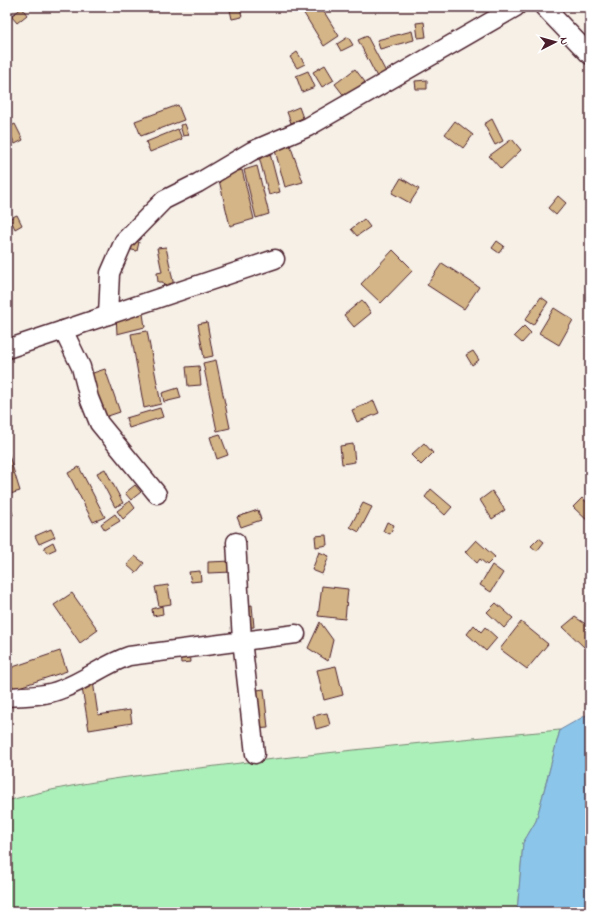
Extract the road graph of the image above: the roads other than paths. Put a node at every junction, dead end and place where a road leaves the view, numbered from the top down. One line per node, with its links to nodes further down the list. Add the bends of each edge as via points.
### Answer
1 (516, 7): 5 (street, via 308,127 252,151 164,200 124,241 110,273)
2 (544, 7): 3 (street)
3 (590, 55)
4 (275, 260): 5 (street)
5 (108, 315): 6 (street)
6 (63, 330): 7 (street); 8 (street, via 81,367 99,423)
7 (7, 349)
8 (157, 494)
9 (236, 542): 11 (street)
10 (296, 634): 11 (street)
11 (242, 640): 12 (street, via 129,656 112,661 60,690); 13 (street)
12 (7, 697)
13 (255, 754)

